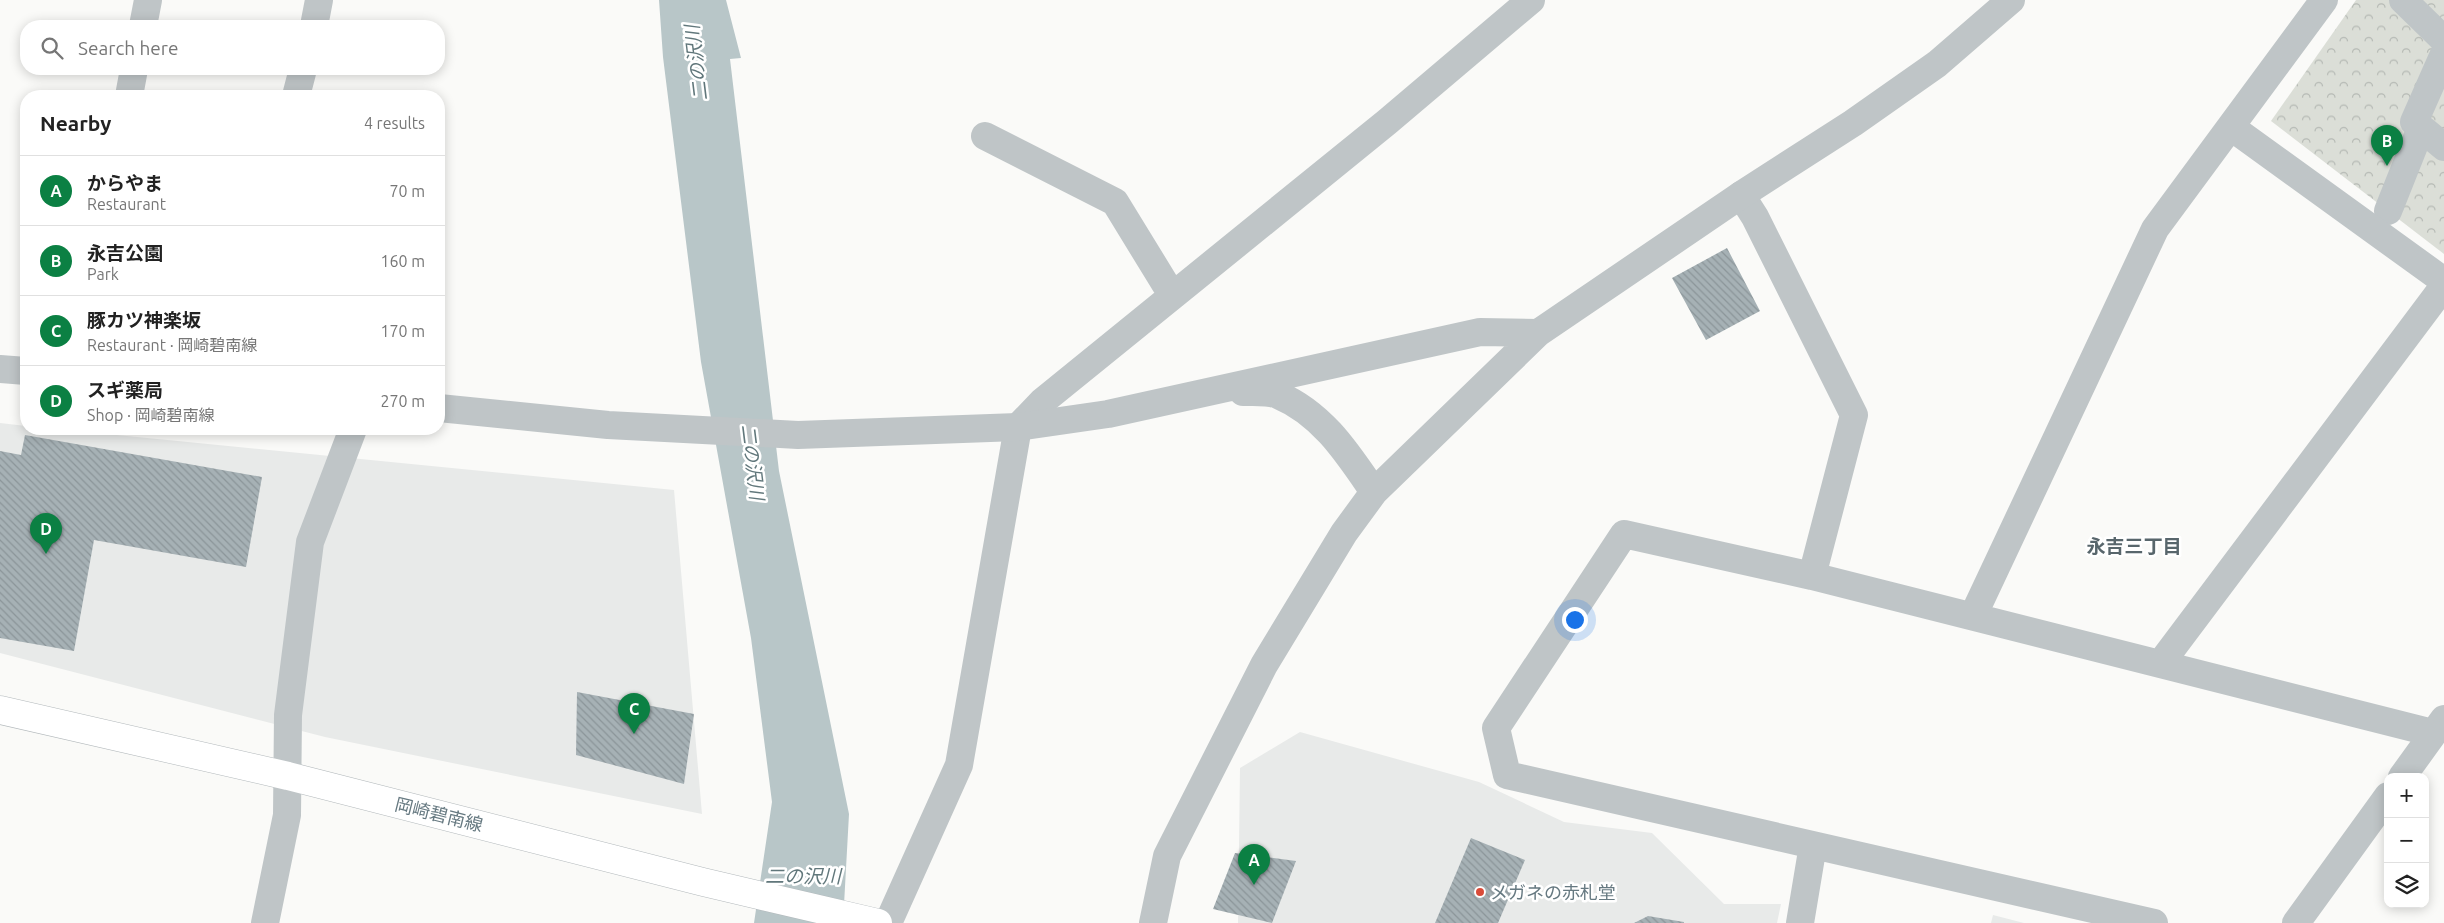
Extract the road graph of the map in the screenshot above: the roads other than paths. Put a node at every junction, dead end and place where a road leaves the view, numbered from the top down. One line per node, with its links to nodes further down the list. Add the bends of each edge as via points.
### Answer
1 (148, 0): 7 (street)
2 (319, 0): 8 (street)
3 (1531, 0): 23 (street)
4 (2011, 0): 19 (street, via 1937,64)
5 (2324, 0): 15 (street)
6 (2403, 0): 9 (street)
7 (144, 20)
8 (315, 20)
9 (2444, 40)
10 (2444, 54): 16 (street, via 2414,122)
11 (133, 75): 13 (street)
12 (301, 75): 14 (street)
13 (130, 90)
14 (298, 90)
15 (2232, 127): 21 (street); 33 (street, via 2154,229)
16 (2421, 128): 18 (street); 20 (street)
17 (986, 136): 23 (street, via 1115,202)
18 (2444, 147)
19 (1741, 195): 24 (street); 32 (street, via 1760,226 1854,415)
20 (2388, 211)
21 (2444, 281)
22 (2444, 286): 34 (street)
23 (1172, 295): 29 (street, via 1042,400)
24 (1538, 333): 27 (street, via 1480,332); 31 (street)
25 (0, 368): 26 (street)
26 (20, 370)
27 (1219, 390): 29 (street, via 1108,414); 31 (street, via 1276,394 1307,412 1345,448)
28 (445, 409): 29 (street, via 608,425 798,435)
29 (1018, 427): 43 (street, via 958,765)
30 (351, 435): 38 (street, via 310,542 288,715)
31 (1374, 492): 44 (street, via 1344,533 1264,665 1167,856)
32 (1812, 576): 33 (street); 40 (street, via 1624,534 1496,728 1507,775)
33 (1973, 616): 34 (street)
34 (2161, 663): 36 (street)
35 (0, 710): 38 (main road, 岡崎碧南線)
36 (2439, 726): 37 (street)
37 (2405, 773)
38 (288, 776): 41 (street, via 284,832); 42 (main road, 岡崎碧南線, via 703,882)
39 (2384, 802): 47 (street)
40 (1813, 845): 45 (street); 46 (street)
41 (265, 923)
42 (878, 923)
43 (888, 923)
44 (1153, 923)
45 (1800, 923)
46 (2154, 923)
47 (2296, 923)

